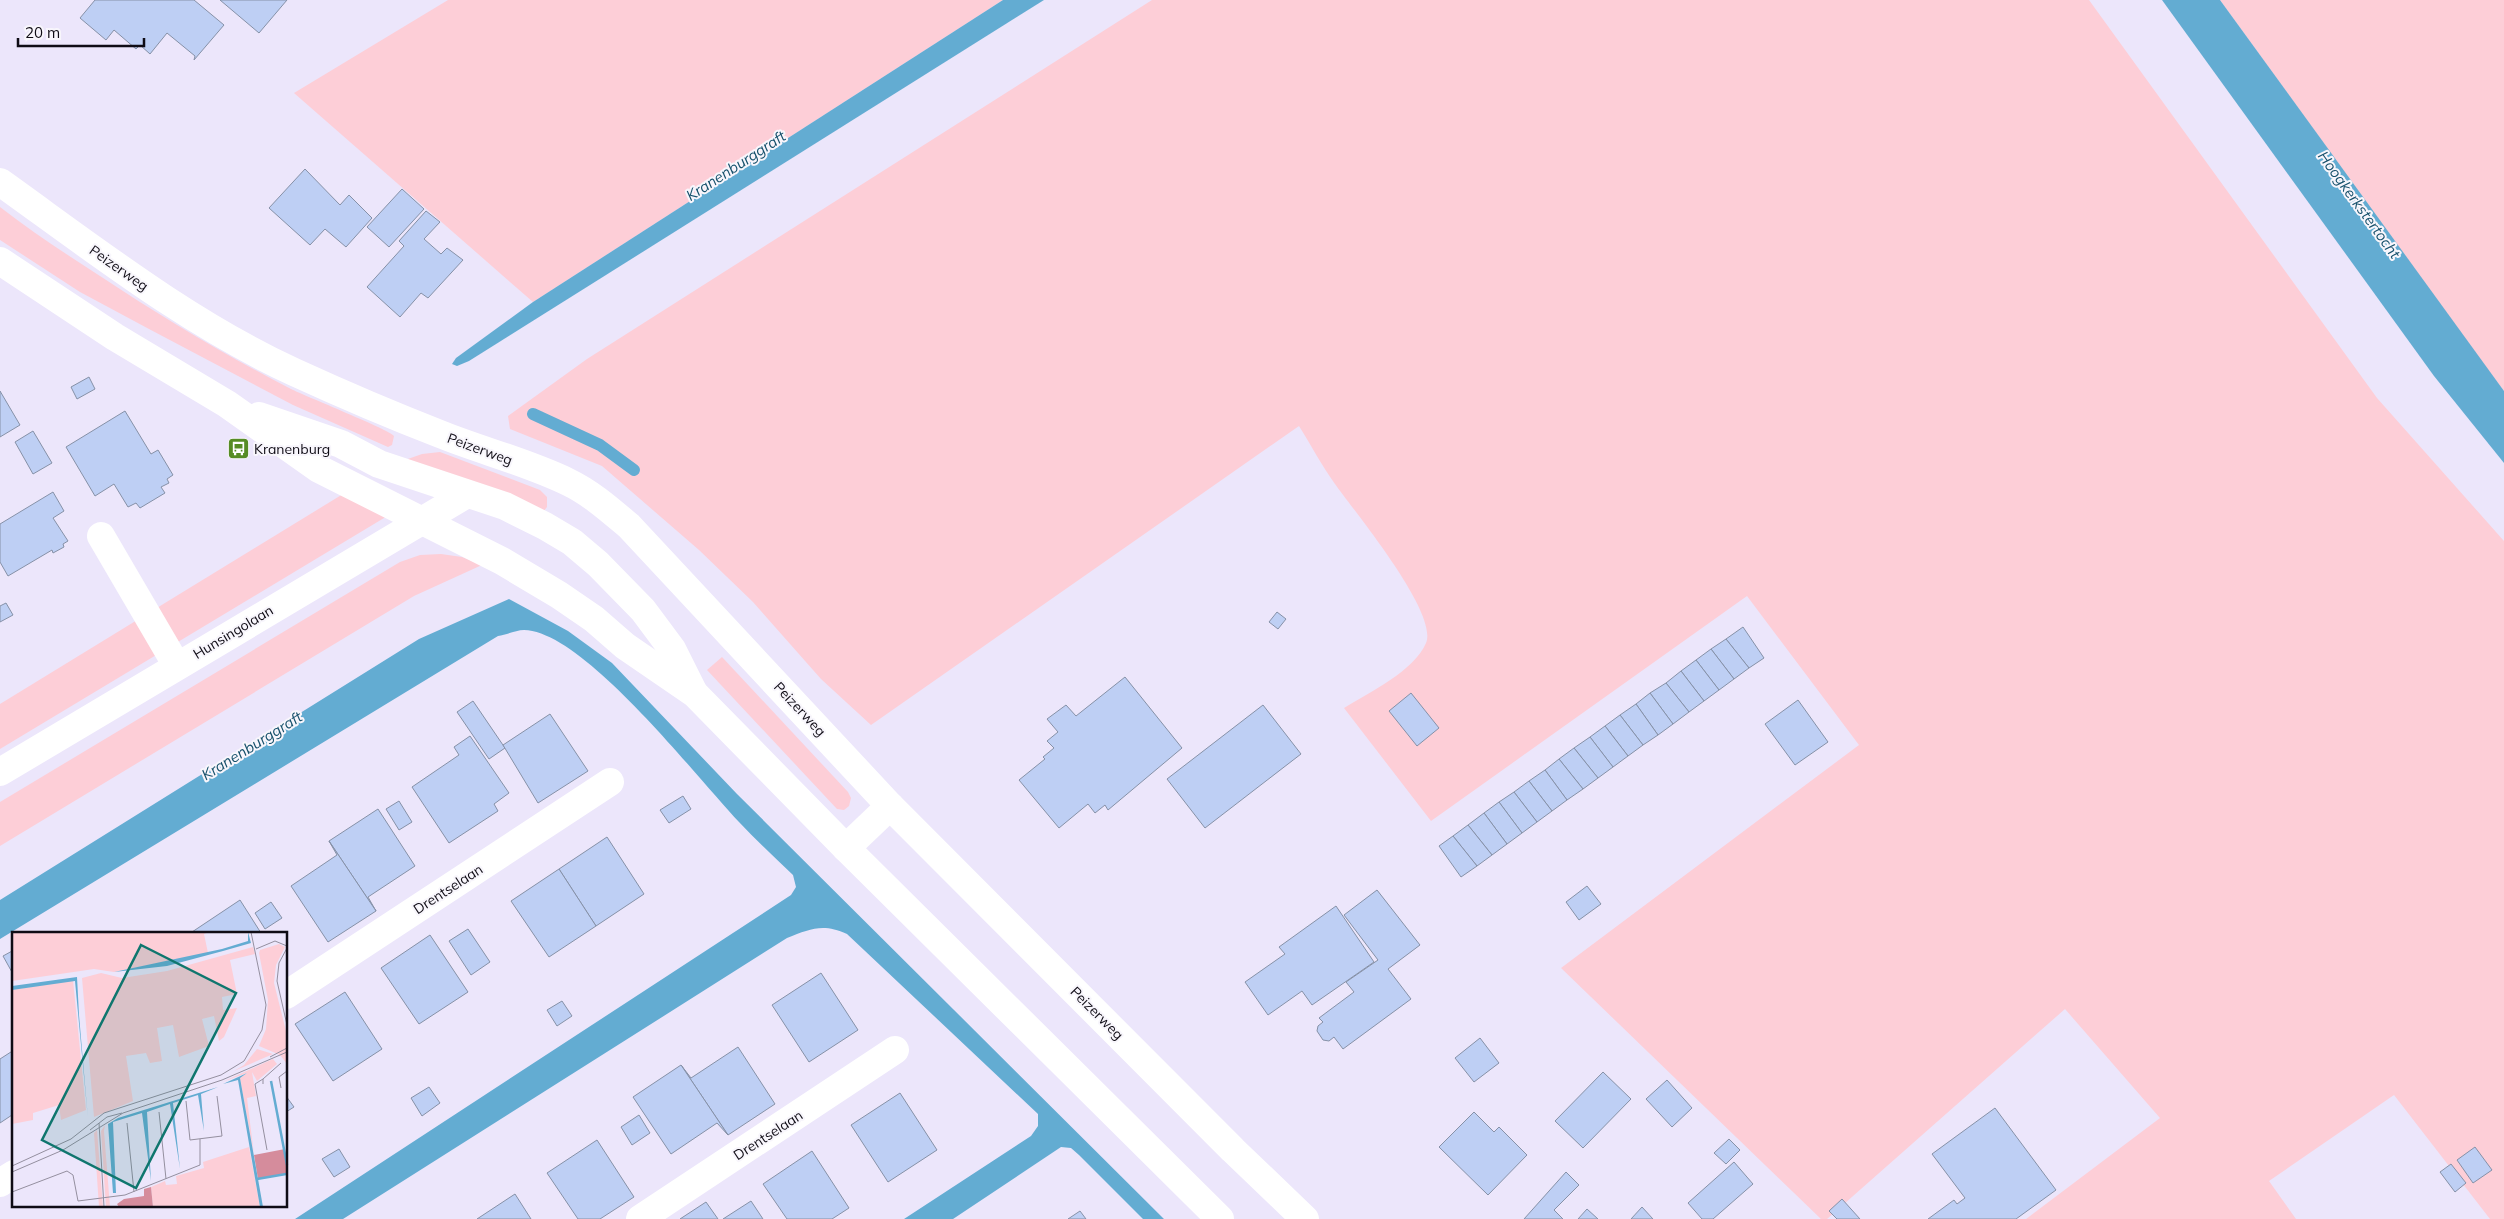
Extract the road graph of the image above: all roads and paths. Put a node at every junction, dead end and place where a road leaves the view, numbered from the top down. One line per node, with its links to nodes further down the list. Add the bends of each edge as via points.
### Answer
1 (0, 182): 11 (street, Peizerweg, via 164,299 228,338 294,372 440,434 568,482 599,501 629,526)
2 (0, 262): 3 (street)
3 (227, 404): 4 (street, via 340,444 379,464); 5 (street, via 319,468)
4 (467, 494): 5 (street, Hunsingolaan); 8 (street, via 505,506 546,526 598,564 643,610 672,649)
5 (423, 520): 7 (street, Hunsingolaan); 8 (street, via 502,561 558,595)
6 (101, 536): 7 (street)
7 (177, 666): 9 (street, Hunsingolaan)
8 (695, 694): 12 (street)
9 (0, 772)
10 (610, 782): 13 (street, Drentselaan)
11 (890, 806): 12 (street); 19 (street, Peizerweg)
12 (846, 848): 18 (street)
13 (288, 994)
14 (895, 1050): 17 (street, Drentselaan)
15 (12, 1175): 16 (street)
16 (0, 1183)
17 (640, 1219)
18 (1220, 1219)
19 (1305, 1219)

